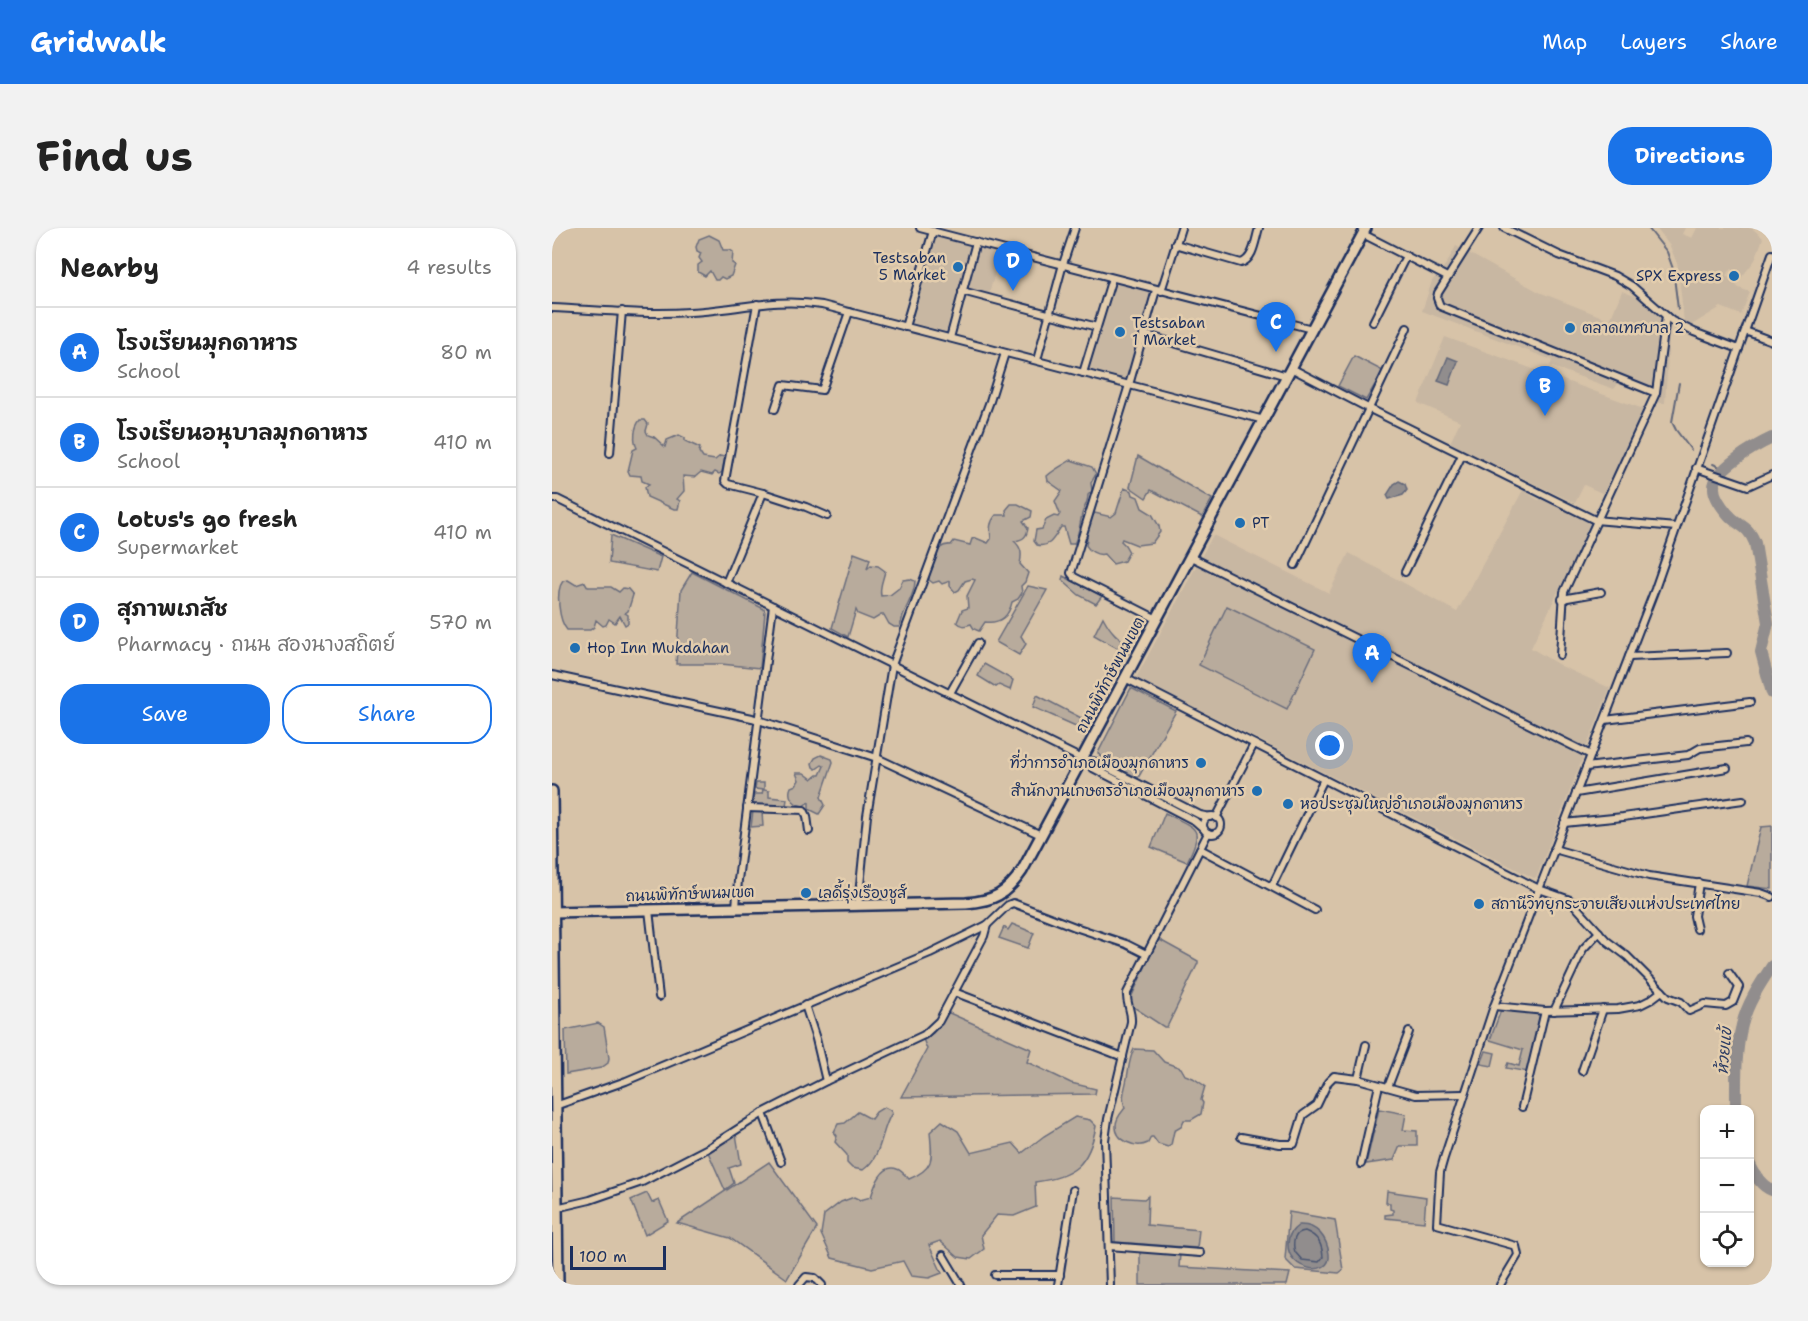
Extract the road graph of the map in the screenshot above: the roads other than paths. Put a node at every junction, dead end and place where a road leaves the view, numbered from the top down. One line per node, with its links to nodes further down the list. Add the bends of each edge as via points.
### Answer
1 (920, 228): 7 (street)
2 (1075, 228): 13 (street)
3 (1181, 228): 10 (street)
4 (1259, 228): 10 (street, via 1250,257 1241,263)
5 (1479, 228): 14 (street)
6 (1504, 228): 23 (street, via 1615,276)
7 (933, 231): 9 (street); 25 (street)
8 (1364, 231): 12 (street); 27 (main road, ถนนพิทักษ์พนมเขต)
9 (976, 242): 13 (street); 17 (street)
10 (1175, 244): 16 (street)
11 (1772, 254): 29 (street)
12 (1406, 256): 14 (street); 24 (street)
13 (1063, 264): 15 (street); 22 (street)
14 (1447, 277): 39 (street, via 1437,298 1444,309)
15 (1112, 278): 16 (street); 26 (street)
16 (1158, 290): 27 (street); 30 (street)
17 (962, 291): 22 (street); 31 (street)
18 (757, 304): 20 (street, via 694,312); 21 (street, via 798,301); 47 (street, via 726,481)
19 (552, 308): 20 (street)
20 (622, 311): 43 (street)
21 (849, 312): 25 (street); 41 (street, via 822,390 783,385)
22 (1050, 313): 26 (street); 35 (street)
23 (1666, 316): 33 (street, via 1694,332); 39 (street)
24 (1373, 322)
25 (905, 327): 31 (street)
26 (1097, 327): 37 (street)
27 (1312, 328): 36 (main road, ถนนพิทักษ์พนมเขต)
28 (1407, 328): 40 (street)
29 (1745, 331): 32 (street); 33 (street)
30 (1143, 334): 36 (street); 38 (street)
31 (950, 338): 34 (street)
32 (1772, 341)
33 (1739, 349): 45 (street)
34 (1005, 352): 35 (street); 64 (street)
35 (1037, 360): 37 (street)
36 (1289, 372): 40 (street); 42 (main road, ถนนพิทักษ์พนมเขต)
37 (1083, 373): 38 (street)
38 (1129, 385): 42 (street); 59 (street, via 1071,573)
39 (1656, 393): 50 (street)
40 (1368, 408): 44 (street); 53 (street)
41 (775, 409)
42 (1264, 420): 52 (main road, ถนนพิทักษ์พนมเขต)
43 (610, 453)
44 (1462, 455): 50 (street); 54 (street)
45 (1696, 468): 46 (street, via 1752,486); 51 (street)
46 (1772, 476)
47 (763, 493): 49 (street); 55 (street)
48 (552, 499): 55 (street)
49 (827, 516)
50 (1595, 520): 51 (street); 57 (street)
51 (1676, 526): 63 (street)
52 (1191, 556): 59 (main road, ถนนพิทักษ์พนมเขต); 73 (street)
53 (1295, 565)
54 (1404, 572)
55 (726, 583): 58 (street)
56 (1601, 592): 57 (street)
57 (1562, 599): 62 (street)
58 (773, 606): 64 (street); 69 (street)
59 (1157, 619): 66 (main road, ถนนพิทักษ์พนมเขต)
60 (978, 643): 67 (street)
61 (1727, 653): 63 (street)
62 (1560, 655)
63 (1629, 657): 70 (street)
64 (892, 665): 67 (street); 74 (street)
65 (552, 675): 69 (street)
66 (1125, 678): 72 (street); 75 (main road, ถนนพิทักษ์พนมเขต)
67 (950, 693): 75 (street)
68 (1750, 702): 70 (street)
69 (758, 720): 74 (street); 82 (street)
70 (1605, 720): 73 (street)
71 (1746, 743): 76 (street, via 1700,748 1688,755)
72 (1254, 744): 78 (street); 83 (street)
73 (1591, 755): 76 (street)
74 (877, 758): 87 (street); 94 (street)
75 (1082, 759): 83 (street, via 1096,762 1200,815); 86 (street, via 1195,821); 87 (main road, ถนนพิทักษ์พนมเขต)
76 (1586, 767): 80 (street)
77 (1727, 768): 80 (street)
78 (1324, 779): 91 (street); 92 (street)
79 (552, 791): 98 (main road)
80 (1576, 793): 84 (street)
81 (1743, 800): 84 (street)
82 (747, 808): 85 (street, via 804,810); 95 (street)
83 (1213, 817): 86 (street, via 1205,820); 86 (street, via 1221,824 1220,830)
84 (1564, 823): 89 (street)
85 (809, 831)
86 (1206, 831): 88 (street)
87 (1041, 835): 94 (main road, ถนนพิทักษ์พนมเขต, via 1015,882 990,900)
88 (1200, 849): 91 (street); 102 (street)
89 (1554, 849): 90 (street, via 1649,876); 92 (street)
90 (1699, 884): 93 (street); 100 (street, via 1694,916)
91 (1272, 886): 97 (street)
92 (1539, 889): 101 (street, via 1570,900); 108 (street)
93 (1772, 897)
94 (858, 905): 95 (main road, ถนนพิทักษ์พนมเขต)
95 (736, 908): 96 (main road, ถนนพิทักษ์พนมเขต)
96 (649, 910): 98 (main road, ถนนพิทักษ์พนมเขต); 106 (street)
97 (1315, 910)
98 (553, 913): 121 (main road)
99 (987, 925): 102 (street, via 1015,903); 105 (street); 107 (street)
100 (1697, 929)
101 (1599, 932): 104 (street); 111 (street, via 1583,949)
102 (1146, 954): 114 (street, via 1127,993 1132,1015)
103 (1729, 973): 104 (street, via 1739,987 1729,1005 1706,1004 1690,1011)
104 (1662, 991): 109 (street, via 1631,1008)
105 (954, 992): 114 (street); 117 (street, via 930,1031)
106 (659, 997)
107 (805, 1005): 117 (street); 121 (street, via 626,1081)
108 (1494, 1006): 110 (street); 120 (street)
109 (1603, 1009): 111 (street); 115 (street)
110 (1545, 1011): 111 (street); 122 (street)
111 (1554, 1011)
112 (1409, 1032): 119 (street)
113 (1366, 1045): 116 (street)
114 (1122, 1058): 129 (street, via 1105,1140)
115 (1582, 1071)
116 (1358, 1079): 118 (street); 124 (street, via 1330,1079 1317,1104 1303,1115 1294,1144)
117 (826, 1080): 123 (street)
118 (1379, 1085): 119 (street); 126 (street)
119 (1388, 1087): 120 (street, via 1416,1095)
120 (1464, 1094): 141 (street, via 1440,1172 1437,1223 1515,1246 1518,1255)
121 (554, 1106): 128 (main road)
122 (1522, 1107)
123 (763, 1113): 125 (street); 128 (street, via 708,1148 642,1182)
124 (1241, 1137)
125 (781, 1162)
126 (1361, 1164)
127 (1073, 1190): 134 (street)
128 (556, 1208): 132 (main road)
129 (1109, 1246): 130 (street); 140 (street)
130 (1200, 1253)
131 (943, 1255): 138 (street)
132 (555, 1269): 135 (main road)
133 (995, 1275): 134 (street)
134 (1060, 1275): 139 (street)
135 (558, 1285)
136 (799, 1285): 137 (street, via 811,1277)
137 (822, 1285)
138 (961, 1285)
139 (1058, 1285)
140 (1110, 1285)
141 (1500, 1285)

